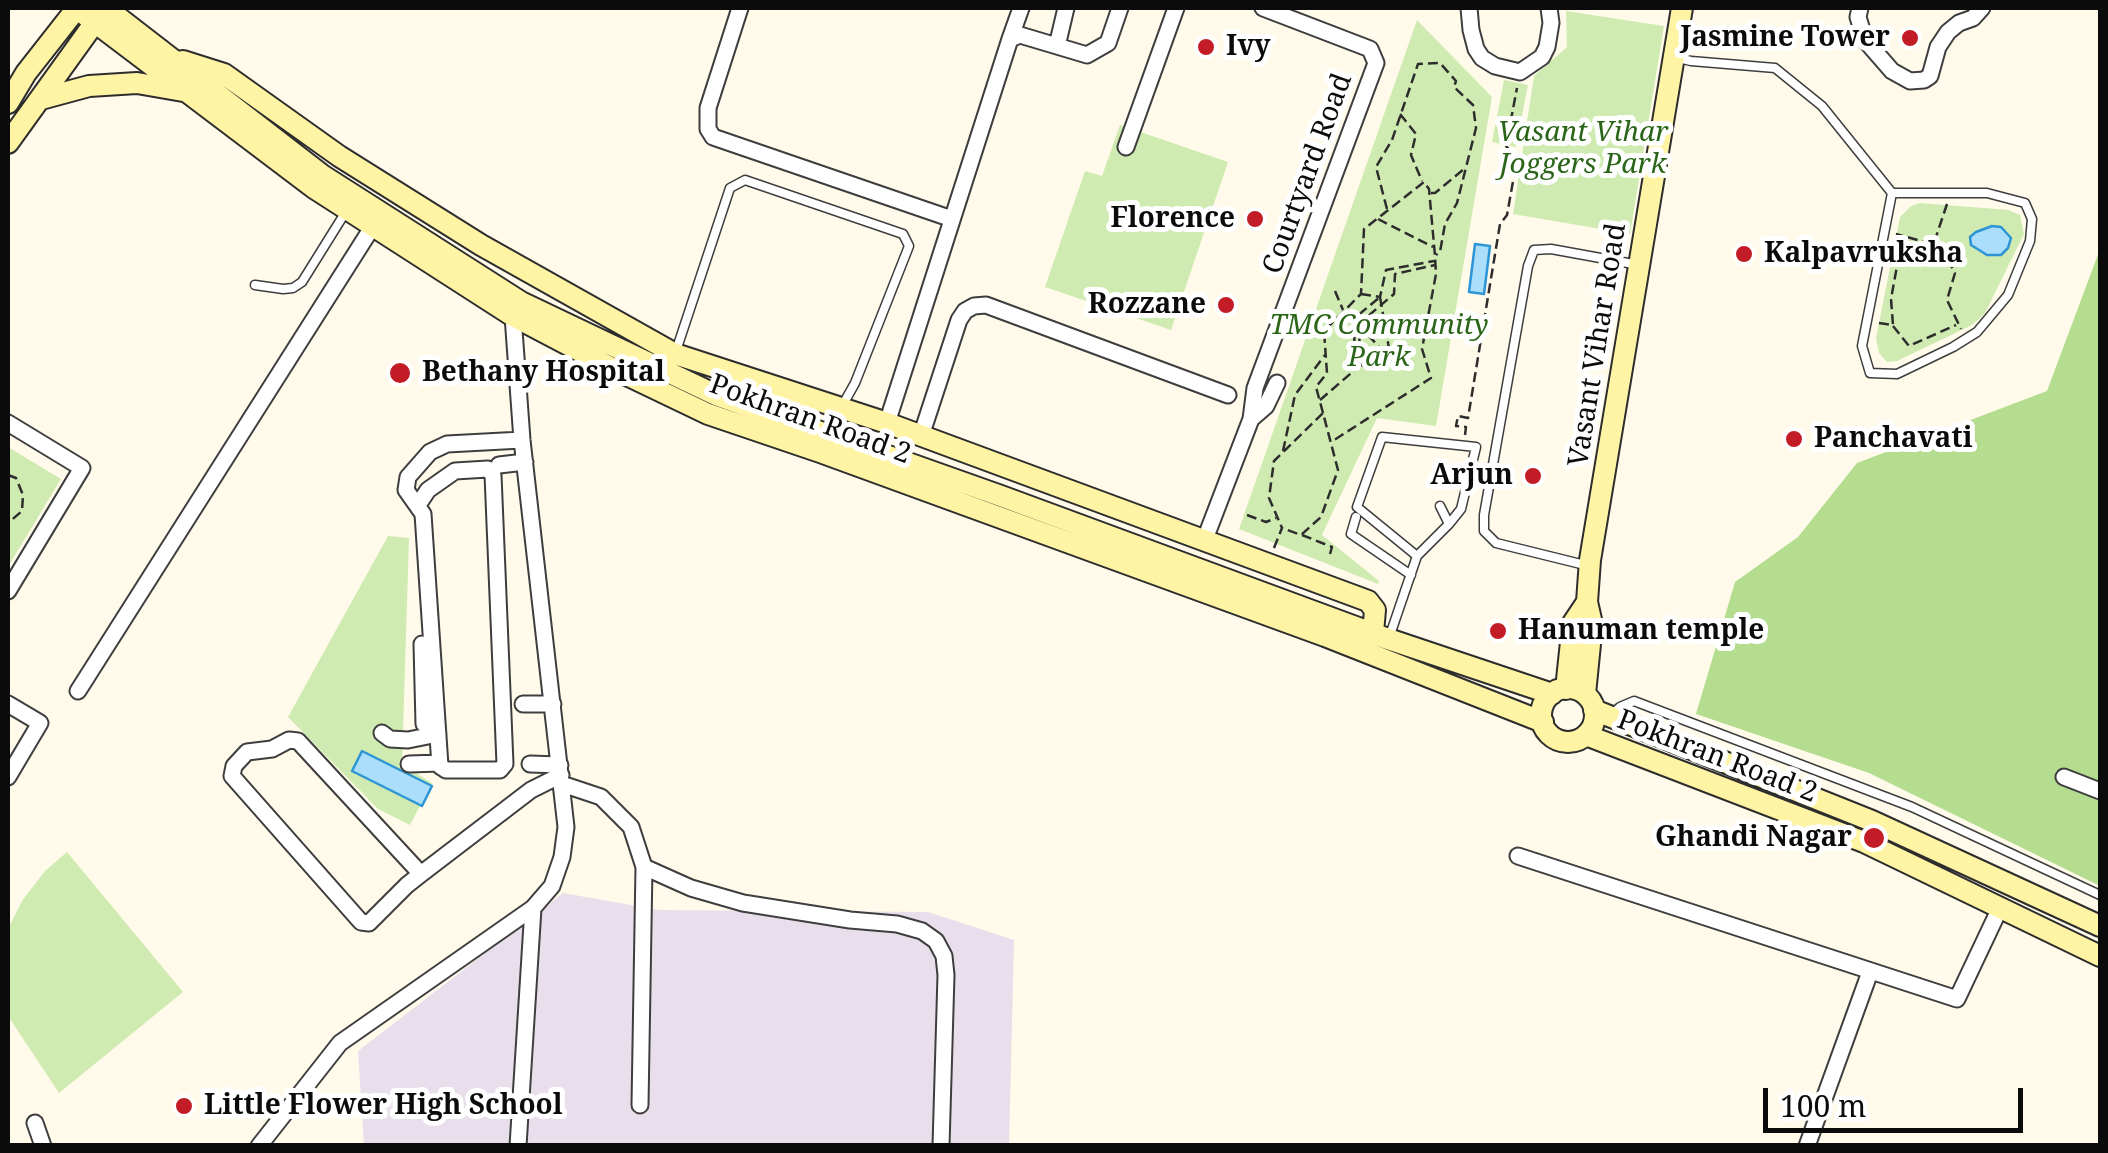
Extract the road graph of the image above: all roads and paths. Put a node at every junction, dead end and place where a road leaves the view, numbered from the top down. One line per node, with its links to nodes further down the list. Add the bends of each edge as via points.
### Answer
1 (77, 8): 13 (main road, Pokhran Road 2); 21 (main road)
2 (740, 8): 33 (street, via 708,108 713,137)
3 (1021, 8): 14 (street)
4 (1066, 8): 15 (street)
5 (1120, 8): 15 (street, via 1112,36 1098,50 1087,55)
6 (1176, 8): 24 (street)
7 (1262, 8): 60 (street, Courtyard Road, via 1370,49 1376,63 1255,388)
8 (1469, 8): 18 (street, via 1482,58)
9 (1550, 8): 18 (street, via 1547,47)
10 (1682, 8): 16 (main road, Vasant Vihar Road)
11 (1860, 8): 12 (street, via 1866,40 1892,71 1924,80 1948,32)
12 (1982, 8)
13 (102, 13): 17 (main road, Pokhran Road 2); 19 (main road, Pokhran Road 2); 20 (main road)
14 (1010, 39): 15 (street, via 1020,35); 33 (street)
15 (1057, 46)
16 (1674, 57): 28 (lane, via 1774,68 1822,106); 40 (main road, Vasant Vihar Road)
17 (171, 58): 45 (main road, Pokhran Road 2, via 322,175); 52 (main road, via 224,74 481,245)
18 (1520, 72): 63 (path, via 1506,146 1516,158 1507,215 1500,224 1468,418 1458,416 1456,426)
19 (186, 91): 20 (main road, via 138,83 89,86); 30 (main road, Pokhran Road 2)
20 (41, 99): 23 (main road)
21 (8, 103)
22 (1400, 114): 25 (path, via 1418,64 1440,62 1472,105 1476,128); 26 (path, via 1416,134 1410,155); 31 (path, via 1376,167)
23 (8, 143)
24 (1126, 147)
25 (1466, 168): 27 (path); 39 (path)
26 (1424, 182): 27 (path); 31 (path)
27 (1429, 193): 38 (path)
28 (1892, 193): 29 (lane); 35 (lane)
29 (1950, 193): 36 (path); 51 (lane, via 2025,203 2032,218 2008,296)
30 (348, 210): 34 (main road, Pokhran Road 2); 41 (lane, via 302,282 283,289)
31 (1387, 211): 32 (path)
32 (1378, 218): 38 (path); 43 (path, via 1364,229)
33 (952, 219): 61 (street)
34 (373, 226): 45 (main road, Pokhran Road 2); 88 (street)
35 (1884, 232): 37 (path); 47 (lane)
36 (1936, 237): 37 (path); 49 (path, via 1956,273 1947,300)
37 (1925, 242): 50 (path, via 1906,251 1897,266)
38 (1434, 248): 39 (path)
39 (1435, 260): 44 (path, via 1386,270); 57 (path, bridge, via 1395,274 1394,294 1361,322 1358,368); 65 (path, via 1422,349 1431,378)
40 (1639, 264): 84 (main road, Vasant Vihar Road); 84 (lane, via 1534,250 1484,515 1484,531 1496,543)
41 (255, 285)
42 (1335, 291): 46 (path)
43 (1361, 294): 44 (path); 46 (path)
44 (1380, 297): 48 (path); 54 (path)
45 (517, 309): 66 (main road, Pokhran Road 2); 67 (street)
46 (1344, 311): 53 (path, via 1324,331)
47 (1867, 321): 50 (path); 51 (lane, via 1862,346 1870,373 1897,374)
48 (1356, 322): 54 (path); 54 (path, via 1353,357 1363,366)
49 (1958, 324): 50 (path, via 1909,346); 51 (path)
50 (1892, 325)
51 (1967, 338)
52 (675, 354): 58 (main road); 58 (lane, via 730,188 744,180 904,234 909,246)
53 (1326, 354): 57 (path, via 1327,374 1316,387); 68 (path, via 1294,395)
54 (1391, 360)
55 (1278, 383): 60 (street)
56 (1228, 395): 64 (street, via 974,306 959,320)
57 (1320, 400): 59 (path)
58 (841, 408): 61 (main road); 66 (lane)
59 (1323, 414): 65 (path); 68 (path)
60 (1251, 419): 80 (street, Courtyard Road)
61 (887, 423): 64 (main road)
62 (8, 424): 86 (street, via 82,468)
63 (1466, 428)
64 (921, 436): 80 (main road)
65 (1330, 442): 79 (path, via 1338,470 1321,517)
66 (826, 444): 87 (main road, Pokhran Road 2); 93 (main road, Pokhran Road 2)
67 (523, 450): 69 (street); 71 (street, via 439,456 406,490); 92 (street)
68 (1283, 452): 75 (path, via 1274,461 1270,498)
69 (500, 464)
70 (8, 476): 76 (path, via 16,478 23,495 22,511)
71 (418, 506): 94 (street, via 430,619); 97 (street, via 428,490 455,472 493,475 505,764 500,770 446,770)
72 (1440, 506): 77 (lane)
73 (1247, 515): 75 (path, via 1266,522)
74 (1356, 517): 85 (lane, via 1351,534)
75 (1278, 518): 78 (path)
76 (8, 523)
77 (1449, 524): 82 (lane); 82 (lane, via 1461,509 1476,447 1382,437 1357,507)
78 (1282, 528): 79 (path); 83 (path)
79 (1301, 535): 81 (path, via 1332,547)
80 (1205, 539): 83 (main road)
81 (1330, 554)
82 (1417, 556): 85 (lane)
83 (1268, 563): 87 (main road, via 1368,601)
84 (1589, 566): 89 (main road, Vasant Vihar Road, via 1592,624)
85 (1411, 574): 87 (lane)
86 (8, 590)
87 (1381, 636): 89 (main road, Pokhran Road 2)
88 (78, 692)
89 (1582, 701): 93 (main road, via 1542,707); 96 (main road, via 1594,724); 105 (main road, Pokhran Road 2); 109 (lane, via 1620,706 1634,700 1912,807)
90 (8, 704): 101 (street, via 40,723)
91 (523, 704): 92 (street)
92 (553, 704): 100 (street)
93 (1542, 722): 96 (main road, via 1560,741)
94 (431, 729): 95 (street, via 408,740); 97 (street)
95 (382, 733)
96 (1586, 736): 108 (main road, Pokhran Road 2, via 1864,842)
97 (440, 763): 98 (street)
98 (410, 764)
99 (530, 764): 100 (street)
100 (561, 774): 106 (street, via 602,798 631,827); 107 (street); 110 (street, via 562,857 552,886)
101 (8, 777)
102 (2064, 777): 103 (street)
103 (2100, 791)
104 (1518, 856): 114 (street)
105 (1957, 862): 108 (main road); 112 (main road, Pokhran Road 2)
106 (644, 867): 115 (street); 120 (street, via 743,903 897,924 936,941 946,975)
107 (421, 874): 107 (street, via 368,923 361,922 232,776 234,766 247,752 298,741)
108 (1948, 882): 111 (main road, Pokhran Road 2)
109 (2100, 895)
110 (534, 908): 118 (street, via 340,1043); 119 (street)
111 (2000, 908): 113 (main road, Pokhran Road 2); 114 (street, via 1956,999)
112 (2100, 926)
113 (2100, 956)
114 (1870, 972): 121 (street)
115 (640, 1105)
116 (35, 1123): 117 (street)
117 (44, 1146)
118 (259, 1146)
119 (518, 1146)
120 (941, 1146)
121 (1807, 1146)

